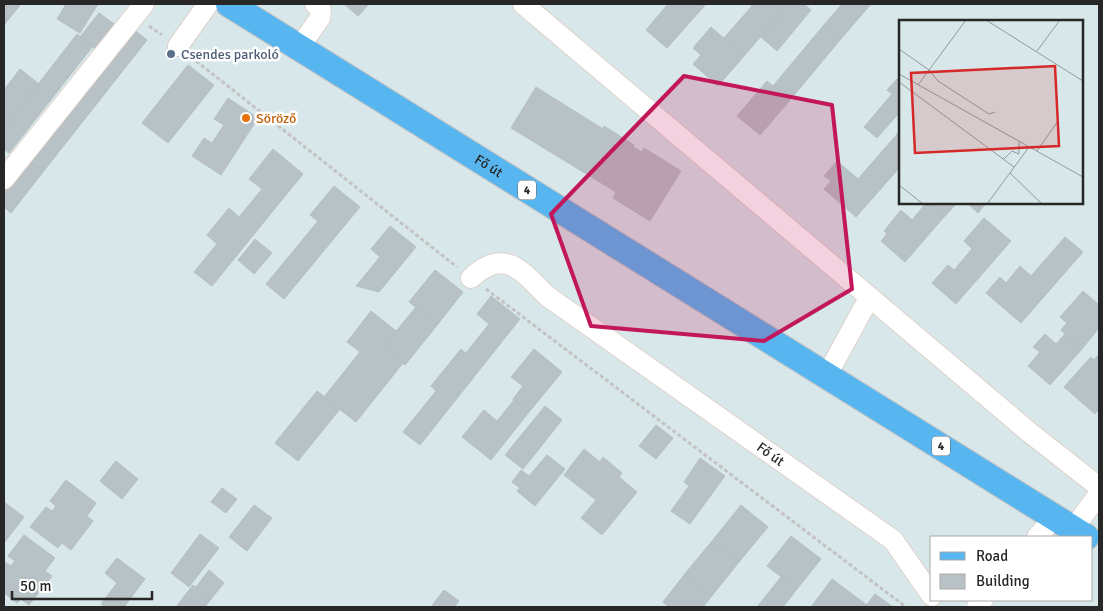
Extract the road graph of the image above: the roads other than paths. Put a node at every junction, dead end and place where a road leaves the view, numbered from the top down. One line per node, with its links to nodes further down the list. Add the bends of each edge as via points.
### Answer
1 (208, 4): 6 (street)
2 (228, 4): 7 (main road, Fő út / 4)
3 (315, 4): 7 (street, via 321,10 320,18)
4 (523, 4): 10 (street)
5 (140, 10): 8 (street)
6 (178, 46)
7 (299, 48): 11 (main road, Fő út / 4)
8 (4, 180)
9 (471, 278): 16 (street, Fő út, via 484,266 500,262 519,268 546,296 893,540)
10 (869, 298): 11 (street); 12 (street)
11 (826, 375): 14 (main road, Fő út / 4)
12 (1099, 488)
13 (1099, 494): 14 (street)
14 (1077, 531): 15 (street)
15 (1044, 536)
16 (930, 593)

